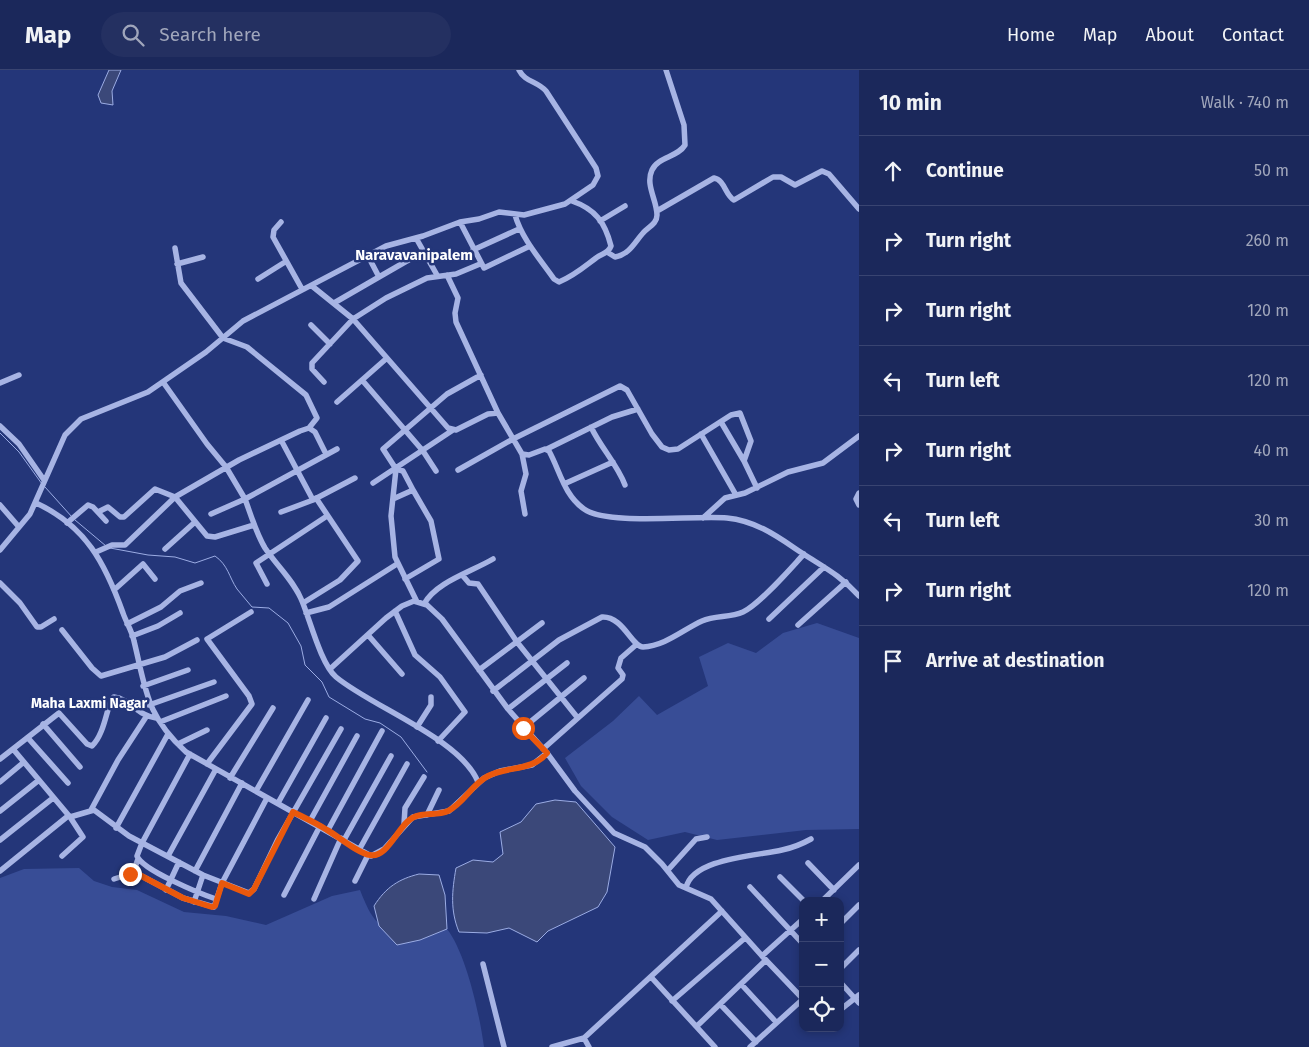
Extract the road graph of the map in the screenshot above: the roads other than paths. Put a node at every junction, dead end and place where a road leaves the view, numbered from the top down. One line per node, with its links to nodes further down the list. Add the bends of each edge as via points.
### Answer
1 (518, 70): 3 (street, via 525,79 546,90 598,172 595,184)
2 (666, 70): 6 (street, via 686,140 683,149 653,168 651,192)
3 (572, 201): 7 (street); 8 (street, via 590,209)
4 (625, 206): 8 (street)
5 (859, 209): 6 (street, via 829,174 822,171 795,185 773,177 734,200 714,178)
6 (656, 211): 16 (street, via 656,220 633,248 619,256)
7 (515, 215): 10 (street, via 501,212); 11 (street)
8 (600, 221): 16 (street, via 611,245)
9 (281, 222): 20 (street, via 272,233)
10 (460, 222): 12 (street); 15 (street)
11 (519, 229): 13 (street); 15 (street)
12 (416, 238): 17 (street); 23 (street)
13 (530, 246): 16 (street, via 559,282); 22 (street, via 485,268)
14 (175, 248): 21 (street)
15 (473, 250): 22 (street)
16 (607, 252)
17 (368, 256): 25 (street); 27 (street)
18 (203, 257): 21 (street)
19 (412, 258): 25 (street)
20 (285, 262): 26 (street); 28 (street)
21 (177, 264): 32 (street, via 183,287)
22 (480, 264): 24 (street)
23 (436, 275): 24 (street); 30 (street, via 401,290)
24 (446, 275): 36 (street, via 458,298 456,322)
25 (379, 276): 29 (street)
26 (258, 279)
27 (312, 286): 28 (street); 29 (street)
28 (302, 289): 32 (street, via 243,321)
29 (334, 303): 30 (street)
30 (353, 319): 33 (street); 34 (street)
31 (311, 325): 33 (street)
32 (223, 338): 38 (street); 48 (street, via 247,347 306,395 317,418)
33 (330, 344): 39 (street, via 311,365)
34 (387, 358): 37 (street); 42 (street)
35 (19, 375): 40 (street)
36 (481, 376): 42 (street, via 447,394); 44 (street)
37 (362, 380): 41 (street); 49 (street)
38 (163, 382): 62 (street); 68 (street, via 133,399 89,414 73,425 60,444)
39 (324, 382)
40 (0, 384)
41 (337, 402)
42 (430, 408): 49 (street); 50 (street)
43 (638, 409): 47 (street); 51 (street, via 652,434 666,450 678,449); 53 (street, via 627,390 617,386)
44 (498, 412): 50 (street); 53 (street)
45 (721, 422): 51 (street); 60 (street); 60 (street, via 736,413 741,414 751,441)
46 (0, 426): 68 (street, via 19,444)
47 (591, 427): 56 (street); 61 (street)
48 (309, 428): 54 (street); 58 (street)
49 (406, 430): 57 (street); 63 (street, via 383,449)
50 (453, 430): 57 (street)
51 (701, 434): 75 (street)
52 (859, 436): 72 (street, via 824,463 788,472)
53 (513, 439): 59 (street); 65 (street)
54 (281, 440): 62 (street); 64 (street)
55 (337, 449): 58 (street)
56 (547, 449): 59 (street); 70 (street)
57 (423, 451): 63 (street); 66 (street)
58 (326, 454): 64 (street)
59 (522, 454): 86 (street, via 526,474 521,491)
60 (744, 461): 72 (street)
61 (614, 462): 70 (street); 71 (street)
62 (226, 467): 76 (street); 77 (street)
63 (396, 469): 69 (street); 73 (street, via 403,472); 79 (street)
64 (297, 470): 77 (street); 78 (street)
65 (458, 470)
66 (436, 471)
67 (354, 478): 78 (street)
68 (43, 483): 80 (street)
69 (373, 483)
70 (564, 484): 88 (street, via 581,507 595,514 644,520)
71 (625, 485)
72 (757, 488): 75 (street)
73 (413, 490): 79 (street); 104 (street, via 431,521 439,559)
74 (859, 493): 82 (street, via 856,499)
75 (736, 495): 88 (street, via 722,500)
76 (175, 497): 83 (street, via 155,489 124,516 120,517 108,507); 91 (street); 96 (street, via 127,544 108,546)
77 (245, 499): 85 (street); 92 (street)
78 (315, 499): 84 (street); 87 (street)
79 (393, 499): 100 (street, via 391,516)
80 (36, 503): 89 (street); 93 (street)
81 (0, 505): 93 (street)
82 (859, 505)
83 (98, 512): 89 (street, via 88,505); 90 (street)
84 (281, 512)
85 (212, 514)
86 (525, 514)
87 (327, 516): 97 (street); 112 (street, via 358,561 340,580)
88 (703, 518): 98 (street, via 728,518 754,524)
89 (71, 519): 96 (street)
90 (106, 521)
91 (194, 522): 92 (street, via 205,535 212,537); 94 (street)
92 (254, 525): 97 (street)
93 (19, 527): 95 (street)
94 (165, 549)
95 (0, 550)
96 (96, 552): 109 (street)
97 (268, 553): 108 (street, via 255,565); 112 (street)
98 (804, 554): 101 (street); 128 (street, via 743,612 704,620 659,643 644,647)
99 (493, 560): 102 (street)
100 (397, 564): 104 (street); 117 (street, via 329,607)
101 (824, 567): 106 (street); 119 (street)
102 (463, 576): 113 (street, via 441,585); 127 (street, via 469,583 478,584)
103 (155, 579): 109 (street, via 143,564)
104 (406, 579): 111 (street)
105 (201, 582): 121 (street, via 180,591 161,607)
106 (846, 582): 110 (street); 122 (street)
107 (0, 583): 118 (street, via 15,597 36,628)
108 (267, 584)
109 (114, 590): 121 (street)
110 (859, 596)
111 (417, 602): 113 (street); 114 (street, via 407,603)
112 (303, 603): 117 (street)
113 (424, 604): 134 (street, via 442,619)
114 (395, 611): 124 (street); 161 (street, via 416,656 440,677 465,712)
115 (251, 612): 169 (street, via 208,639 252,704)
116 (180, 613): 125 (street)
117 (306, 613): 133 (street)
118 (54, 618)
119 (769, 619)
120 (542, 623): 127 (street)
121 (127, 624): 125 (street)
122 (798, 625)
123 (62, 630): 131 (street, via 99,676)
124 (368, 635): 133 (street); 135 (street)
125 (132, 636): 131 (street)
126 (197, 640): 131 (street, via 172,654)
127 (517, 642): 129 (street); 134 (street)
128 (637, 644): 129 (street, via 619,623 602,617 559,640); 149 (street, via 621,658 618,668 622,679)
129 (532, 661): 137 (street); 140 (street)
130 (567, 663): 137 (street)
131 (138, 666): 139 (street)
132 (188, 670): 139 (street)
133 (330, 670): 153 (street, via 339,679)
134 (479, 670): 140 (street)
135 (402, 674)
136 (584, 678): 143 (street)
137 (546, 679): 143 (street); 147 (street)
138 (214, 682): 145 (street)
139 (143, 686): 145 (street)
140 (494, 690): 147 (street)
141 (226, 696): 151 (street)
142 (431, 697): 153 (street, via 431,705)
143 (561, 697): 149 (street); 154 (street)
144 (308, 700): 181 (street)
145 (149, 705): 151 (street)
146 (274, 708): 173 (street)
147 (508, 709): 154 (street)
148 (146, 717): 151 (street); 152 (street, via 123,700 112,698 105,725 90,746 61,714); 185 (street)
149 (577, 717): 164 (street)
150 (326, 718): 184 (street)
151 (158, 720): 158 (street)
152 (43, 724): 160 (street); 171 (street)
153 (417, 727): 161 (street)
154 (523, 728): 164 (street)
155 (341, 729): 187 (street)
156 (207, 730): 162 (street)
157 (382, 731): 194 (street)
158 (168, 734): 162 (street); 193 (street)
159 (358, 736): 190 (street)
160 (28, 738): 163 (street); 177 (street)
161 (438, 741): 178 (street, via 467,764)
162 (178, 744): 165 (street)
163 (12, 749): 167 (street); 168 (street)
164 (545, 751): 178 (street, via 532,765 494,773); 208 (street, via 575,792 614,833 645,847)
165 (190, 754): 169 (street); 199 (street)
166 (391, 756): 196 (street)
167 (0, 759)
168 (24, 762): 175 (street); 176 (street)
169 (207, 764): 172 (street)
170 (407, 764): 200 (street)
171 (80, 767)
172 (216, 770): 173 (street); 203 (street)
173 (230, 778): 179 (street)
174 (424, 778): 191 (street, via 405,808)
175 (39, 780): 182 (street); 186 (street)
176 (0, 782)
177 (68, 782)
178 (478, 782): 188 (street, via 449,811)
179 (242, 783): 181 (street); 210 (street)
180 (439, 790): 188 (street)
181 (256, 791): 183 (street)
182 (53, 798): 189 (street); 198 (street)
183 (267, 798): 184 (street); 217 (street)
184 (278, 803): 187 (street)
185 (91, 810): 189 (street); 193 (street)
186 (0, 811)
187 (293, 812): 190 (street); 217 (street, via 252,892 247,894)
188 (427, 815): 191 (street, via 413,817)
189 (69, 816): 202 (street, via 83,837); 209 (street)
190 (310, 821): 192 (street)
191 (404, 824): 201 (street, via 384,849)
192 (320, 826): 194 (street); 223 (street)
193 (116, 828): 199 (street)
194 (328, 830): 196 (street)
195 (707, 837): 208 (street, via 696,839)
196 (342, 839): 200 (street); 227 (street)
197 (811, 839): 219 (street, via 783,850 707,866 690,877)
198 (0, 840)
199 (142, 842): 203 (street); 204 (street)
200 (359, 850): 201 (street)
201 (368, 855): 216 (street)
202 (62, 856)
203 (168, 856): 205 (street)
204 (138, 858): 211 (street); 215 (street)
205 (179, 862): 210 (street); 215 (street)
206 (808, 863): 221 (street)
207 (858, 868): 221 (street)
208 (668, 870): 219 (street, via 679,885)
209 (0, 871)
210 (195, 871): 212 (street)
211 (134, 872): 214 (street); 220 (street)
212 (203, 875): 217 (street); 222 (street)
213 (780, 877): 224 (street)
214 (114, 879)
215 (171, 879): 220 (street); 222 (street)
216 (355, 881)
217 (222, 883): 226 (street)
218 (750, 887): 233 (street)
219 (686, 888): 230 (street, via 707,896)
220 (166, 890): 228 (street)
221 (834, 890): 225 (street)
222 (197, 892): 226 (street); 228 (street)
223 (284, 895)
224 (800, 897)
225 (826, 897)
226 (216, 899): 228 (street, via 214,907)
227 (314, 899)
228 (194, 902)
229 (859, 905): 231 (street)
230 (722, 911): 234 (street); 240 (street)
231 (844, 920)
232 (799, 922): 233 (street)
233 (790, 930): 235 (street); 237 (street)
234 (745, 938): 237 (street); 245 (street)
235 (801, 942)
236 (859, 950): 239 (street)
237 (764, 958): 241 (street); 243 (street)
238 (483, 964): 253 (street)
239 (844, 965)
240 (651, 977): 245 (street); 251 (street)
241 (742, 984): 247 (street); 249 (street)
242 (844, 986): 244 (street)
243 (799, 995)
244 (858, 999): 248 (street)
245 (672, 1001): 250 (street)
246 (799, 1002): 249 (street)
247 (720, 1004): 250 (street); 252 (street)
248 (844, 1008)
249 (776, 1022): 252 (street)
250 (697, 1026): 256 (street)
251 (584, 1038): 254 (street); 255 (street)
252 (753, 1045)
253 (504, 1047)
254 (552, 1047)
255 (589, 1047)
256 (715, 1047)

